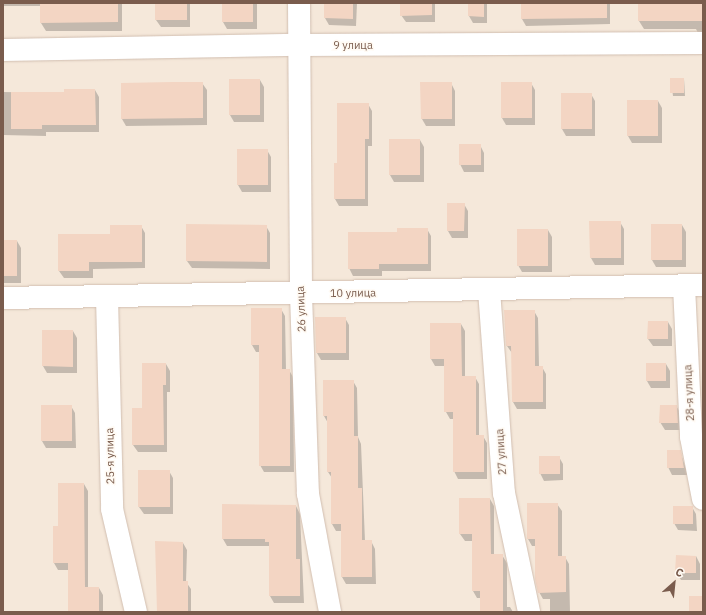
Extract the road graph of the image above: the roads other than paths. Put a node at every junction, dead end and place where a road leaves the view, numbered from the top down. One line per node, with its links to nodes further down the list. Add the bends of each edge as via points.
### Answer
1 (299, 3): 3 (street, 26 улица)
2 (703, 43): 3 (street, 9 улица)
3 (299, 45): 4 (street, 9 улица); 7 (street, 26 улица)
4 (3, 50)
5 (693, 286): 6 (street, 10 улица); 10 (street, 28-я улица, via 691,437)
6 (489, 290): 7 (street, 10 улица); 13 (street, 27 улица, via 504,493)
7 (300, 294): 8 (street, 10 улица); 12 (street, 26 улица, via 308,494)
8 (107, 297): 9 (street, 10 улица); 11 (street, 25-я улица, via 112,509)
9 (3, 298)
10 (703, 499)
11 (136, 612)
12 (330, 612)
13 (529, 612)

